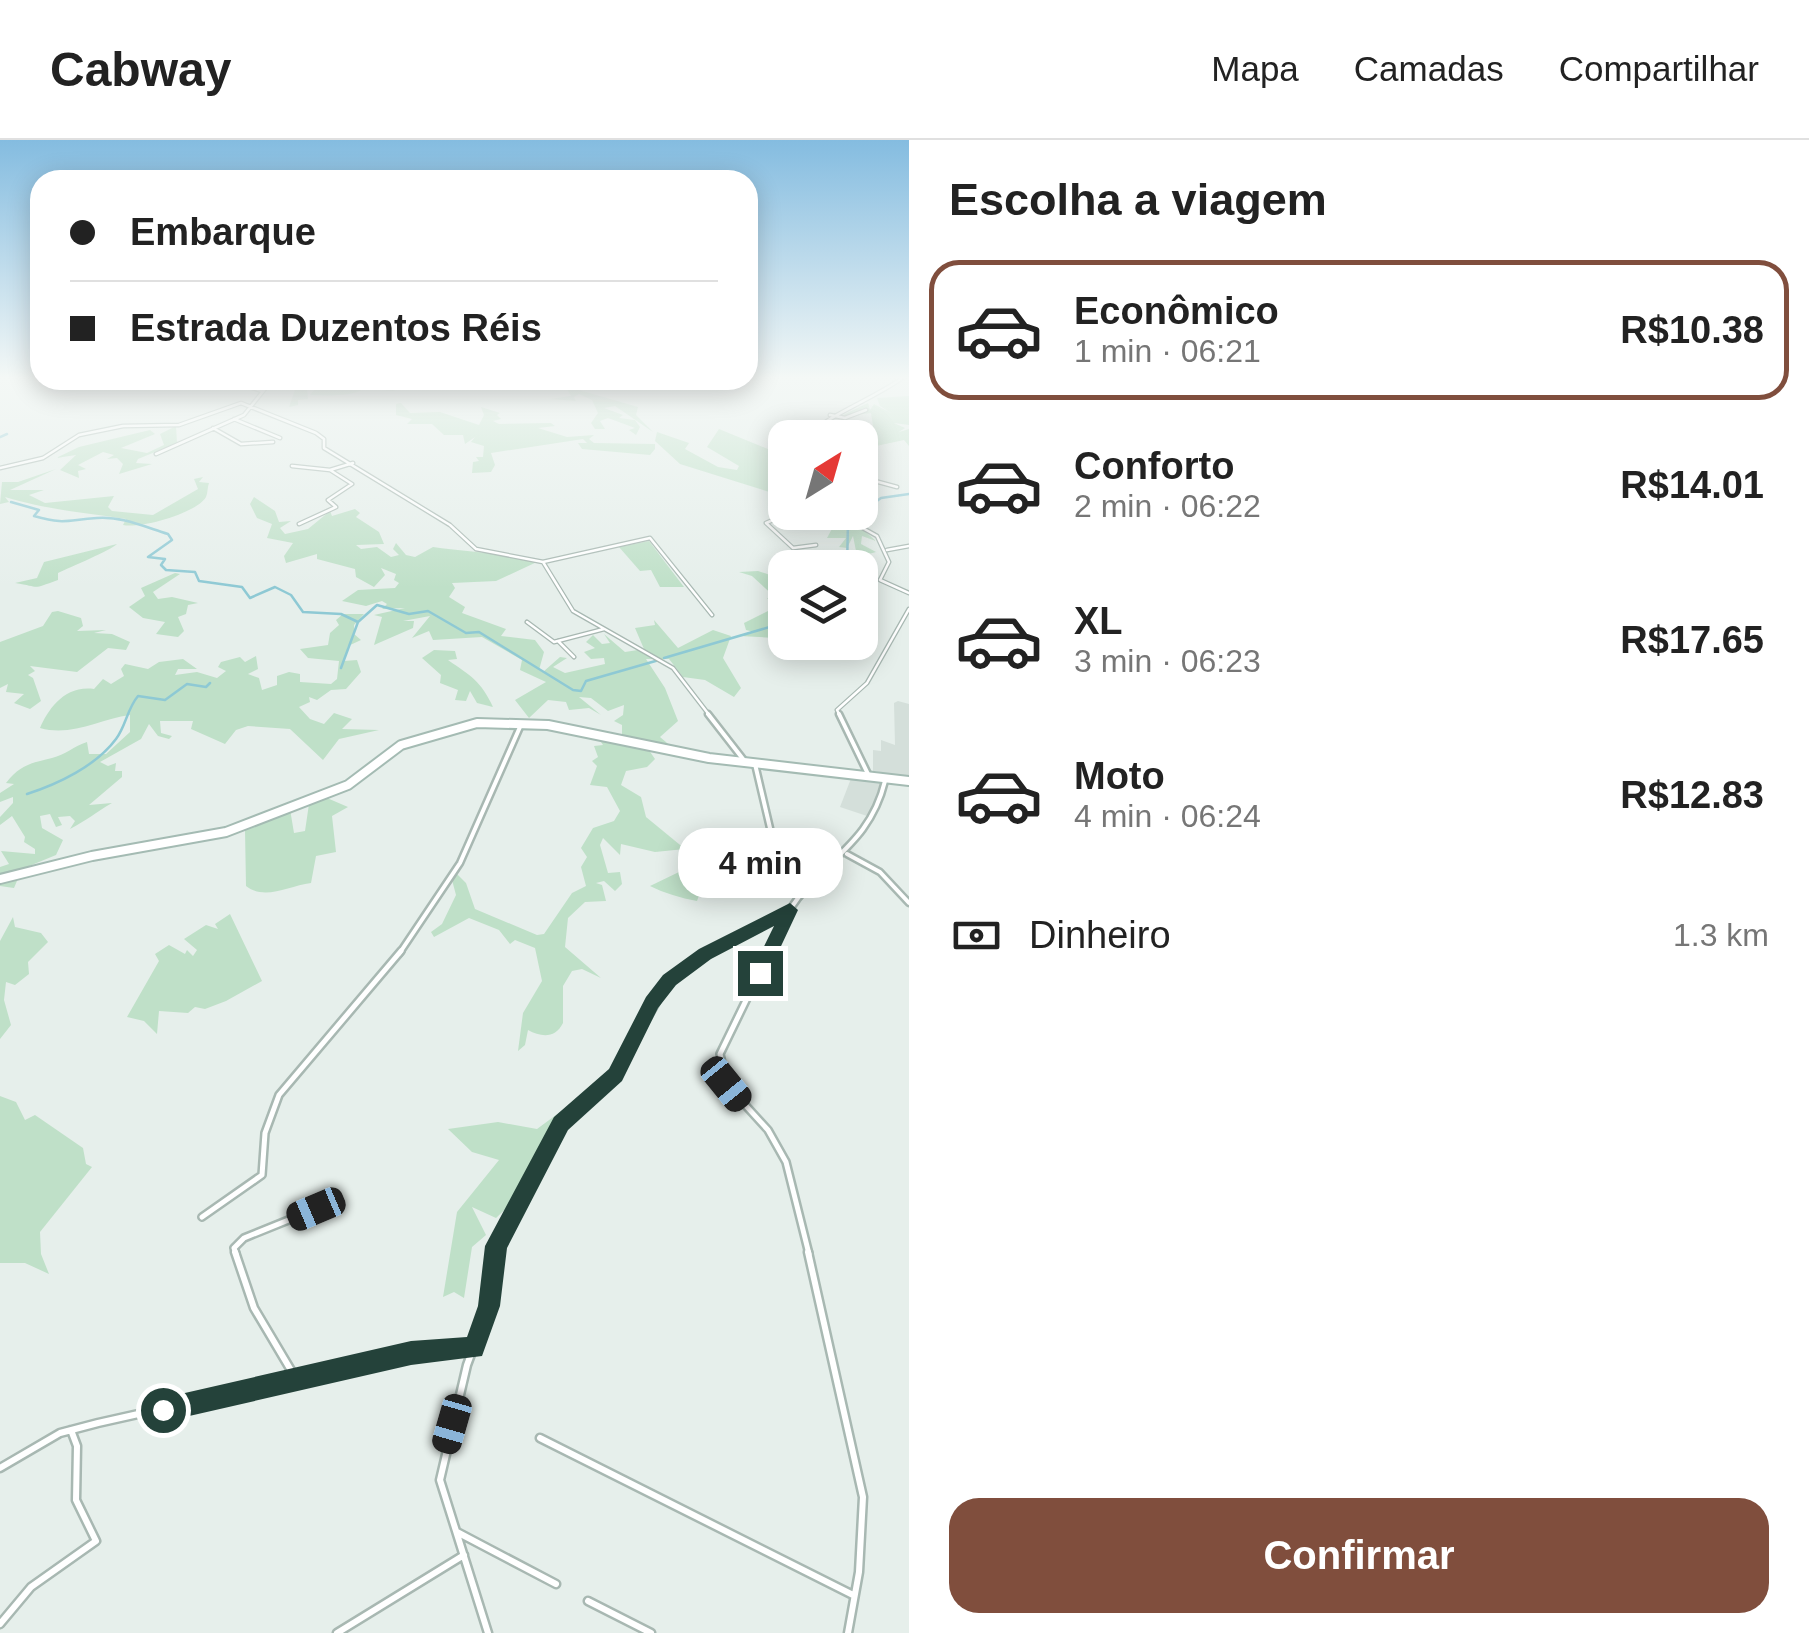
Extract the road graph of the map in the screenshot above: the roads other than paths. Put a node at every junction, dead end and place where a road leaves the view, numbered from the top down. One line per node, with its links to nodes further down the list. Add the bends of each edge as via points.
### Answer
1 (57, 449): 7 (street)
2 (168, 449): 4 (street)
3 (325, 449): 5 (street)
4 (156, 454)
5 (353, 462): 8 (street); 17 (street, via 476,549)
6 (292, 466): 8 (street)
7 (0, 468)
8 (330, 470): 11 (street, via 352,485 328,500 336,507)
9 (878, 483): 10 (street)
10 (897, 488)
11 (298, 524)
12 (774, 530): 14 (street, via 793,548)
13 (868, 530): 16 (street)
14 (816, 545)
15 (909, 546): 16 (street)
16 (887, 550): 18 (street, via 880,580)
17 (543, 562): 20 (street, via 650,538); 22 (street, via 573,611)
18 (909, 593)
19 (909, 610): 28 (street, via 868,683 836,710)
20 (712, 615)
21 (527, 622): 23 (street)
22 (604, 629): 23 (street); 26 (street, via 668,663)
23 (558, 642): 24 (street)
24 (574, 658)
25 (521, 722): 26 (main road); 33 (main road, via 477,722 419,737 348,785 226,832); 37 (street, via 433,908 280,1096 265,1134 262,1175)
26 (745, 763): 27 (main road)
27 (756, 764): 28 (main road); 31 (street)
28 (868, 774): 29 (main road)
29 (886, 776): 30 (main road); 32 (street, via 879,806)
30 (909, 781)
31 (770, 828)
32 (847, 854): 34 (street, via 880,872); 35 (street)
33 (0, 879)
34 (909, 903)
35 (790, 910): 38 (street, via 670,980 616,1075 561,1124 496,1246 489,1306); 46 (street, via 720,1054 726,1084 768,1130 786,1162 800,1215 863,1497)
36 (333, 1202): 39 (street, via 234,1248 254,1308)
37 (202, 1217)
38 (474, 1348): 39 (street, via 411,1353); 43 (street, via 440,1480)
39 (295, 1377): 40 (street)
40 (71, 1430): 42 (street); 48 (street, via 78,1441 76,1499 96,1542 30,1587)
41 (540, 1438): 46 (street)
42 (0, 1468)
43 (457, 1532): 44 (street); 45 (street)
44 (464, 1555): 49 (street); 50 (street)
45 (556, 1584)
46 (854, 1596): 52 (street)
47 (588, 1601): 51 (street)
48 (0, 1624)
49 (337, 1633)
50 (488, 1633)
51 (651, 1633)
52 (848, 1633)

